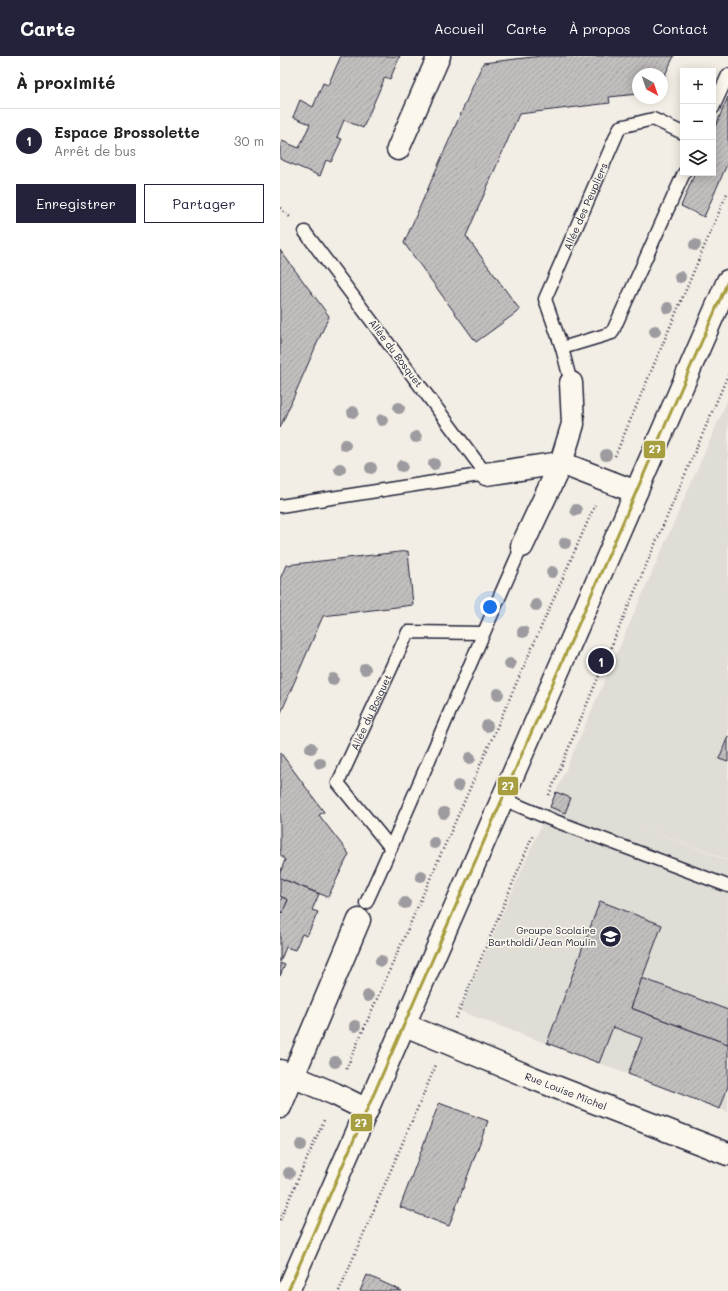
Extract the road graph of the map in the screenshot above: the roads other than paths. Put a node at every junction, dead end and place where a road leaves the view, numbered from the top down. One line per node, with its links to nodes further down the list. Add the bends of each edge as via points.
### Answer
1 (439, 56): 5 (street)
2 (728, 74): 3 (lane)
3 (715, 104)
4 (680, 132): 9 (lane, Allée des Peupliers, via 653,119 620,127 545,299)
5 (398, 149)
6 (683, 176): 9 (lane, via 612,333)
7 (305, 232): 12 (lane, Allée du Bosquet)
8 (726, 293): 13 (street)
9 (562, 348): 10 (lane, Allée des Peupliers)
10 (571, 383): 11 (street, Allée des Peupliers, via 573,424)
11 (561, 463): 12 (street); 13 (street); 15 (street)
12 (486, 474): 14 (lane)
13 (636, 492): 17 (street)
14 (280, 506)
15 (522, 546): 16 (lane)
16 (483, 633): 18 (lane); 18 (lane, Allée du Bosquet, via 408,632 338,783)
17 (503, 799): 19 (lane); 21 (street)
18 (391, 848): 20 (lane)
19 (728, 886)
20 (363, 911): 22 (street)
21 (405, 1024): 24 (street); 25 (street, Rue Louise Michel, via 530,1077)
22 (287, 1074): 23 (street); 24 (street)
23 (280, 1107)
24 (367, 1110): 26 (street)
25 (728, 1154)
26 (288, 1291)

